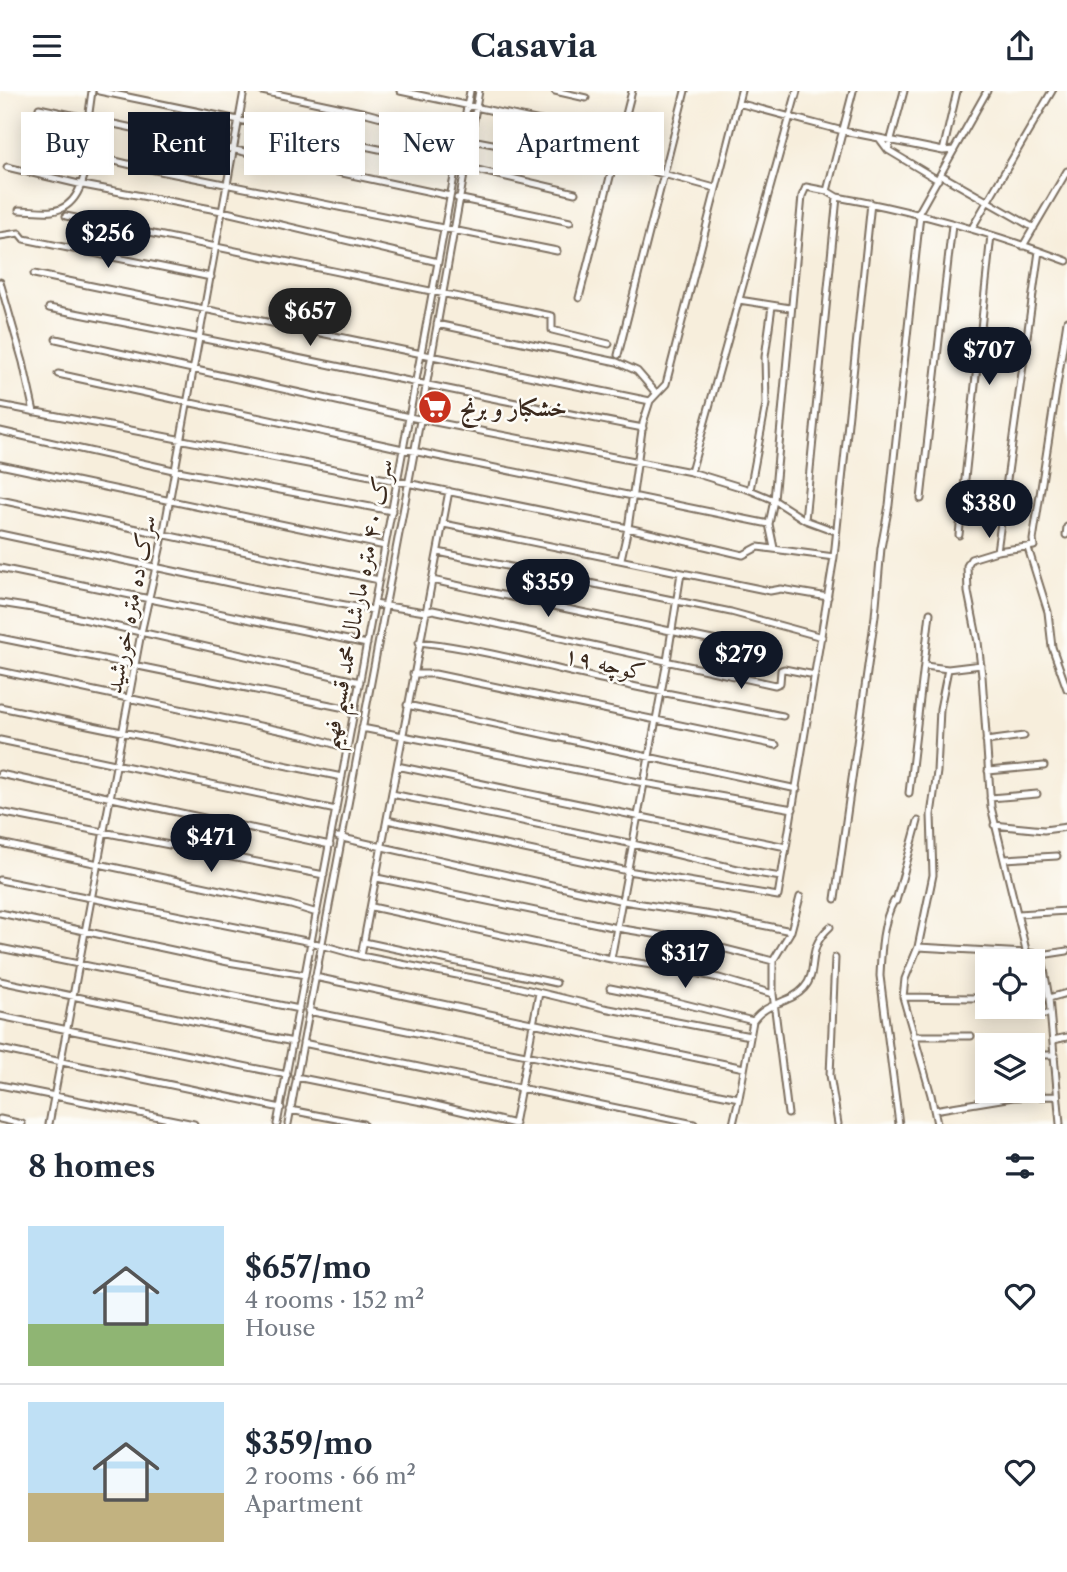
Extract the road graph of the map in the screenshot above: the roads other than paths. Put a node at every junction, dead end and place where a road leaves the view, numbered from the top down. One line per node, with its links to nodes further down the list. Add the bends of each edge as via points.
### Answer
1 (92, 91): 24 (street)
2 (99, 91): 31 (street)
3 (244, 91): 31 (street, سرک ده متره خورشید)
4 (262, 91): 29 (street)
5 (400, 91): 20 (street)
6 (470, 91): 20 (street, سرک ۴۰ متره مارشال محمد قسیم فهیم)
7 (479, 91): 22 (street, سرک ۴۰ متره مارشال محمد قسیم فهیم)
8 (555, 91): 18 (street)
9 (632, 91): 28 (street)
10 (685, 91): 45 (street)
11 (741, 91): 19 (street)
12 (797, 91): 30 (street)
13 (853, 91): 33 (street)
14 (904, 91): 35 (street)
15 (957, 91): 40 (street)
16 (987, 91): 38 (street)
17 (1052, 91): 59 (street)
18 (586, 98)
19 (738, 103): 30 (street); 53 (street)
20 (467, 106): 22 (street); 25 (street, سرک ۴۰ متره مارشال محمد قسیم فهیم)
21 (39, 108): 23 (street)
22 (476, 108): 26 (street, سرک ۴۰ متره مارشال محمد قسیم فهیم); 27 (street)
23 (55, 112)
24 (89, 112)
25 (466, 112)
26 (475, 112)
27 (495, 112)
28 (627, 112)
29 (379, 116)
30 (790, 118): 33 (street); 85 (street)
31 (239, 121): 36 (street, سرک ده متره خورشید); 37 (street)
32 (114, 125): 36 (street)
33 (843, 131): 34 (street); 54 (street)
34 (879, 138): 35 (street); 39 (street)
35 (891, 139): 39 (street); 40 (street)
36 (233, 149): 51 (street, سرک ده متره خورشید); 56 (street)
37 (379, 149)
38 (954, 150): 40 (street); 50 (street)
39 (888, 151): 50 (street)
40 (943, 151)
41 (114, 161): 51 (street)
42 (7, 167): 52 (street)
43 (479, 171): 55 (street)
44 (1067, 171): 68 (street)
45 (665, 174): 53 (street); 98 (street)
46 (85, 175): 52 (street)
47 (454, 175): 56 (street, سرک ۴۰ متره مارشال محمد قسیم فهیم)
48 (465, 175): 58 (street, سرک ۴۰ متره مارشال محمد قسیم فهیم)
49 (611, 175): 84 (street)
50 (939, 177): 59 (street); 63 (street)
51 (228, 184): 62 (street, سرک ده متره خورشید); 69 (street)
52 (82, 185): 61 (street, via 68,206 52,211); 62 (street)
53 (715, 188): 103 (street, via 666,384)
54 (827, 191): 57 (street); 89 (street, via 806,187 802,196)
55 (575, 193)
56 (450, 196): 58 (street); 69 (street, سرک ۴۰ متره مارشال محمد قسیم فهیم)
57 (837, 197): 60 (street); 129 (street)
58 (460, 199): 65 (street); 70 (street, سرک ۴۰ متره مارشال محمد قسیم فهیم)
59 (987, 202): 67 (street); 68 (street)
60 (871, 203): 63 (street); 134 (street)
61 (19, 210)
62 (222, 211): 73 (street, سرک ده متره خورشید); 78 (street)
63 (919, 214): 66 (street); 231 (street, via 876,616)
64 (66, 216): 73 (street)
65 (570, 222)
66 (952, 225): 67 (street); 125 (street)
67 (972, 228): 71 (street)
68 (1034, 228): 74 (street)
69 (444, 229): 70 (street); 78 (street, سرک ۴۰ متره مارشال محمد قسیم فهیم)
70 (454, 231): 75 (street); 83 (street, سرک ۴۰ متره مارشال محمد قسیم فهیم)
71 (991, 235): 74 (street); 137 (street)
72 (0, 236): 80 (street, via 19,233 24,239)
73 (216, 246): 80 (street, سرک ده متره خورشید); 82 (street)
74 (1023, 246): 76 (street)
75 (558, 251)
76 (1039, 251): 77 (street); 142 (street)
77 (1067, 261)
78 (438, 262): 82 (street, سرک ۴۰ متره مارشال محمد قسیم فهیم)
79 (34, 274): 87 (street)
80 (211, 277): 87 (street, سرک ده متره خورشید)
81 (0, 282): 107 (street)
82 (432, 293): 83 (street); 91 (street, سرک ۴۰ متره مارشال محمد قسیم فهیم)
83 (443, 295): 92 (street, سرک ۴۰ متره مارشال محمد قسیم فهیم); 95 (street, via 552,316 552,330)
84 (579, 298)
85 (739, 300): 86 (street); 118 (street)
86 (772, 306): 89 (street); 121 (street, via 765,357 766,404)
87 (204, 307): 93 (street, سرک ده متره خورشید); 96 (street)
88 (49, 308): 93 (street)
89 (790, 308): 127 (street)
90 (1067, 321): 141 (street, via 1034,546)
91 (427, 322): 92 (street); 96 (street, سرک ۴۰ متره مارشال محمد قسیم فهیم)
92 (437, 324): 97 (street, سرک ۴۰ متره مارشال محمد قسیم فهیم); 103 (street, via 618,362 637,372)
93 (198, 337): 99 (street, سرک ده متره خورشید); 101 (street)
94 (56, 339): 99 (street)
95 (609, 344)
96 (421, 353): 97 (street); 101 (street, سرک ۴۰ متره مارشال محمد قسیم فهیم)
97 (432, 355): 102 (street, سرک ۴۰ متره مارشال محمد قسیم فهیم); 105 (street)
98 (618, 355)
99 (192, 367): 104 (street, سرک ده متره خورشید); 108 (street)
100 (58, 374): 104 (street)
101 (415, 384): 102 (street); 108 (street, سرک ۴۰ متره مارشال محمد قسیم فهیم)
102 (426, 386): 109 (street, سرک ۴۰ متره مارشال محمد قسیم فهیم); 110 (street)
103 (656, 393): 105 (street)
104 (186, 401): 112 (street, سرک ده متره خورشید); 113 (street)
105 (650, 401): 110 (street)
106 (0, 405): 107 (street)
107 (34, 412): 112 (street)
108 (409, 417): 109 (street); 113 (street, سرک ۴۰ متره مارشال محمد قسیم فهیم)
109 (420, 419): 114 (street, سرک ۴۰ متره مارشال محمد قسیم فهیم); 115 (street)
110 (643, 428): 115 (street)
111 (0, 431): 117 (street)
112 (179, 439): 117 (street, سرک ده متره خورشید); 119 (street)
113 (403, 449): 114 (street); 119 (street, سرک ۴۰ متره مارشال محمد قسیم فهیم)
114 (414, 451): 120 (street, سرک ۴۰ متره مارشال محمد قسیم فهیم); 123 (street)
115 (638, 460): 118 (street); 123 (street)
116 (0, 465): 124 (street)
117 (173, 470): 124 (street, سرک ده متره خورشید); 128 (street)
118 (691, 473): 121 (street)
119 (397, 481): 120 (street); 128 (street, سرک ۴۰ متره مارشال محمد قسیم فهیم)
120 (408, 483): 122 (street); 155 (street, سرک ۴۰ متره مارشال محمد قسیم فهیم)
121 (750, 490): 127 (street)
122 (449, 491): 130 (street); 133 (street)
123 (631, 495): 131 (street); 133 (street)
124 (168, 499): 136 (street, سرک ده متره خورشید); 139 (street)
125 (921, 499)
126 (0, 500): 136 (street)
127 (774, 500): 129 (street); 131 (street)
128 (392, 511): 139 (street, سرک ۴۰ متره مارشال محمد قسیم فهیم)
129 (805, 520): 134 (street)
130 (444, 524): 143 (street); 145 (street)
131 (769, 524): 140 (street)
132 (1067, 527): 138 (street)
133 (628, 528): 140 (street, via 743,555 758,547); 145 (street)
134 (835, 531): 144 (street)
135 (0, 534): 146 (street)
136 (163, 535): 146 (street, سرک ده متره خورشید); 149 (street)
137 (959, 535)
138 (1066, 535)
139 (385, 546): 149 (street, سرک ۴۰ متره مارشال محمد قسیم فهیم)
140 (774, 548): 144 (street)
141 (1028, 548): 142 (street); 175 (street)
142 (997, 551): 167 (street, via 971,559 967,566)
143 (438, 552): 150 (street); 153 (street)
144 (834, 557): 151 (street)
145 (621, 559): 148 (street)
146 (154, 567): 152 (street, سرک ده متره خورشید); 156 (street)
147 (0, 568): 152 (street)
148 (681, 573): 151 (street); 153 (street)
149 (379, 580): 156 (street, سرک ۴۰ متره مارشال محمد قسیم فهیم)
150 (432, 580): 157 (street); 159 (street)
151 (828, 597): 161 (street)
152 (148, 599): 160 (street, سرک ده متره خورشید); 164 (street)
153 (675, 602): 159 (street); 161 (street)
154 (0, 603): 160 (street)
155 (385, 605): 156 (street); 157 (street); 183 (street, سرک ۴۰ متره مارشال محمد قسیم فهیم)
156 (374, 607): 164 (street, سرک ۴۰ متره مارشال محمد قسیم فهیم)
157 (425, 612): 163 (street); 166 (street, via 433,610)
158 (930, 613): 168 (street)
159 (670, 632): 165 (street); 166 (street)
160 (141, 633): 169 (street, سرک ده متره خورشید); 174 (street)
161 (822, 637): 173 (street)
162 (0, 638): 169 (street)
163 (419, 642): 172 (street); 176 (street, کوچه ۱۹)
164 (367, 644): 174 (street, سرک ۴۰ متره مارشال محمد قسیم فهیم)
165 (759, 650)
166 (667, 661): 173 (street, via 775,685 784,669); 176 (street)
167 (981, 665): 170 (street); 188 (street)
168 (925, 666): 170 (street); 200 (street)
169 (135, 667): 177 (street, سرک ده متره خورشید); 180 (street)
170 (948, 669): 245 (street, via 931,815 933,875)
171 (0, 671): 177 (street)
172 (413, 674): 178 (street); 182 (street, via 435,674)
173 (815, 675): 199 (street)
174 (360, 682): 180 (street, سرک ۴۰ متره مارشال محمد قسیم فهیم)
175 (1067, 689)
176 (660, 693): 181 (street, کوچه ۱۹); 182 (street)
177 (129, 699): 184 (street, سرک ده متره خورشید); 190 (street)
178 (407, 705): 185 (street); 191 (street)
179 (0, 707): 184 (street)
180 (355, 710): 190 (street, سرک ۴۰ متره مارشال محمد قسیم فهیم)
181 (783, 716)
182 (654, 721): 189 (street); 191 (street)
183 (362, 728): 185 (street); 215 (street, سرک ۴۰ متره مارشال محمد قسیم فهیم)
184 (122, 732): 192 (street, سرک ده متره خورشید); 197 (street)
185 (402, 736): 193 (street); 198 (street)
186 (1024, 736): 188 (street)
187 (0, 740): 192 (street)
188 (986, 741): 195 (street)
189 (776, 745)
190 (348, 748): 197 (street, سرک ۴۰ متره مارشال محمد قسیم فهیم)
191 (649, 757): 198 (street); 199 (street)
192 (116, 765): 203 (street, سرک ده متره خورشید); 206 (street)
193 (397, 766): 202 (street); 208 (street)
194 (1044, 767): 195 (street)
195 (988, 772): 204 (street)
196 (0, 775): 203 (street)
197 (342, 777): 206 (street, سرک ۴۰ متره مارشال محمد قسیم فهیم)
198 (644, 783): 205 (street); 208 (street)
199 (797, 789): 205 (street)
200 (909, 793)
201 (1037, 793): 204 (street)
202 (391, 795): 209 (street); 217 (street)
203 (112, 797): 213 (street, سرک ده متره خورشید); 218 (street)
204 (990, 799): 211 (street)
205 (793, 809): 219 (street)
206 (336, 810): 214 (street, سرک ۴۰ متره مارشال محمد قسیم فهیم)
207 (0, 811): 213 (street)
208 (638, 815): 217 (street); 219 (street)
209 (387, 820): 220 (street); 224 (street)
210 (918, 821): 316 (street, via 880,952)
211 (994, 825): 212 (street, via 1044,831); 222 (street)
212 (1067, 827)
213 (105, 830): 223 (street, سرک ده متره خورشید); 225 (street)
214 (331, 835): 215 (street); 218 (street, سرک ۴۰ متره مارشال محمد قسیم فهیم)
215 (341, 838): 220 (street); 244 (street, سرک ۴۰ متره مارشال محمد قسیم فهیم)
216 (0, 843): 223 (street)
217 (633, 844): 224 (street); 226 (street)
218 (330, 845): 225 (street, سرک ۴۰ متره مارشال محمد قسیم فهیم)
219 (786, 847): 226 (street)
220 (382, 849): 227 (street); 232 (street)
221 (1057, 856): 222 (street)
222 (1005, 859): 237 (street)
223 (99, 863): 229 (street, سرک ده متره خورشید); 236 (street)
224 (628, 871): 226 (street, via 778,896); 232 (street)
225 (324, 875): 236 (street, سرک ۴۰ متره مارشال محمد قسیم فهیم)
226 (781, 877)
227 (377, 878): 233 (street); 239 (street)
228 (0, 880): 229 (street)
229 (92, 897): 240 (street, سرک ده متره خورشید); 242 (street)
230 (800, 897): 241 (street)
231 (835, 899)
232 (623, 901): 239 (street); 241 (street)
233 (372, 907): 243 (street); 253 (street)
234 (1067, 911): 237 (street)
235 (0, 913): 240 (street)
236 (317, 913): 242 (street, سرک ۴۰ متره مارشال محمد قسیم فهیم)
237 (1018, 914): 247 (street)
238 (830, 927): 269 (street, via 814,948 803,989)
239 (617, 928): 253 (street); 254 (street)
240 (86, 930): 255 (street, سرک ده متره خورشید); 256 (street)
241 (791, 931): 254 (street)
242 (311, 942): 244 (street); 256 (street, سرک ۴۰ متره مارشال محمد قسیم فهیم)
243 (364, 942): 251 (street); 260 (street)
244 (321, 945): 251 (street); 257 (street, سرک ۴۰ متره مارشال محمد قسیم فهیم)
245 (918, 947): 248 (street); 266 (street)
246 (0, 948): 255 (street)
247 (1027, 949)
248 (975, 950)
249 (1067, 951): 250 (street)
250 (1045, 954)
251 (361, 956): 262 (street)
252 (835, 958): 315 (street, via 830,1075)
253 (611, 959): 264 (street, via 671,968)
254 (774, 961): 264 (street)
255 (80, 963): 265 (street, سرک ده متره خورشید); 270 (street)
256 (305, 975): 270 (street, سرک ۴۰ متره مارشال محمد قسیم فهیم)
257 (315, 977): 271 (street, سرک ۴۰ متره مارشال محمد قسیم فهیم); 276 (street)
258 (1045, 978): 268 (street)
259 (0, 981): 265 (street)
260 (556, 983)
261 (610, 988): 275 (street)
262 (539, 993): 276 (street); 278 (street)
263 (1067, 993): 268 (street)
264 (772, 994): 269 (street)
265 (73, 997): 277 (street, سرک ده متره خورشید); 283 (street)
266 (903, 997): 267 (street); 279 (street)
267 (975, 998)
268 (1049, 998): 273 (street)
269 (775, 1003): 275 (street); 304 (street)
270 (299, 1009): 283 (street, سرک ۴۰ متره مارشال محمد قسیم فهیم)
271 (309, 1011): 284 (street, سرک ۴۰ متره مارشال محمد قسیم فهیم); 286 (street)
272 (1045, 1014): 273 (street)
273 (1050, 1014): 282 (street)
274 (0, 1016): 277 (street)
275 (753, 1021): 278 (street)
276 (532, 1025): 286 (street); 290 (street)
277 (68, 1029): 289 (street, سرک ده متره خورشید); 292 (street)
278 (750, 1036): 290 (street)
279 (913, 1036): 280 (street); 303 (street)
280 (971, 1036)
281 (1067, 1037): 282 (street)
282 (1053, 1040): 288 (street)
283 (293, 1042): 292 (street, سرک ۴۰ متره مارشال محمد قسیم فهیم)
284 (303, 1043): 294 (street, سرک ۴۰ متره مارشال محمد قسیم فهیم); 296 (street)
285 (0, 1049): 289 (street)
286 (527, 1055): 296 (street); 300 (street)
287 (1045, 1055): 288 (street)
288 (1055, 1055): 293 (street)
289 (62, 1063): 297 (street, سرک ده متره خورشید); 301 (street)
290 (744, 1069): 300 (street)
291 (1067, 1074): 293 (street)
292 (286, 1075): 301 (street, سرک ۴۰ متره مارشال محمد قسیم فهیم)
293 (1057, 1075): 298 (street)
294 (296, 1077): 302 (street, سرک ۴۰ متره مارشال محمد قسیم فهیم); 312 (street)
295 (0, 1085): 297 (street)
296 (521, 1089): 312 (street); 313 (street)
297 (55, 1094): 307 (street, سرک ده متره خورشید); 308 (street)
298 (1058, 1096): 299 (street); 303 (street, via 1013,1097); 318 (street)
299 (1067, 1097)
300 (738, 1098): 314 (street)
301 (281, 1108): 309 (street, سرک ۴۰ متره مارشال محمد قسیم فهیم)
302 (290, 1109): 310 (street, سرک ۴۰ متره مارشال محمد قسیم فهیم); 311 (street)
303 (934, 1110): 317 (street)
304 (788, 1114)
305 (0, 1119): 306 (street)
306 (22, 1124)
307 (49, 1124)
308 (194, 1124)
309 (278, 1124)
310 (288, 1124)
311 (363, 1124)
312 (514, 1124)
313 (695, 1124)
314 (733, 1124)
315 (838, 1124)
316 (899, 1124)
317 (937, 1124)
318 (1060, 1124)

